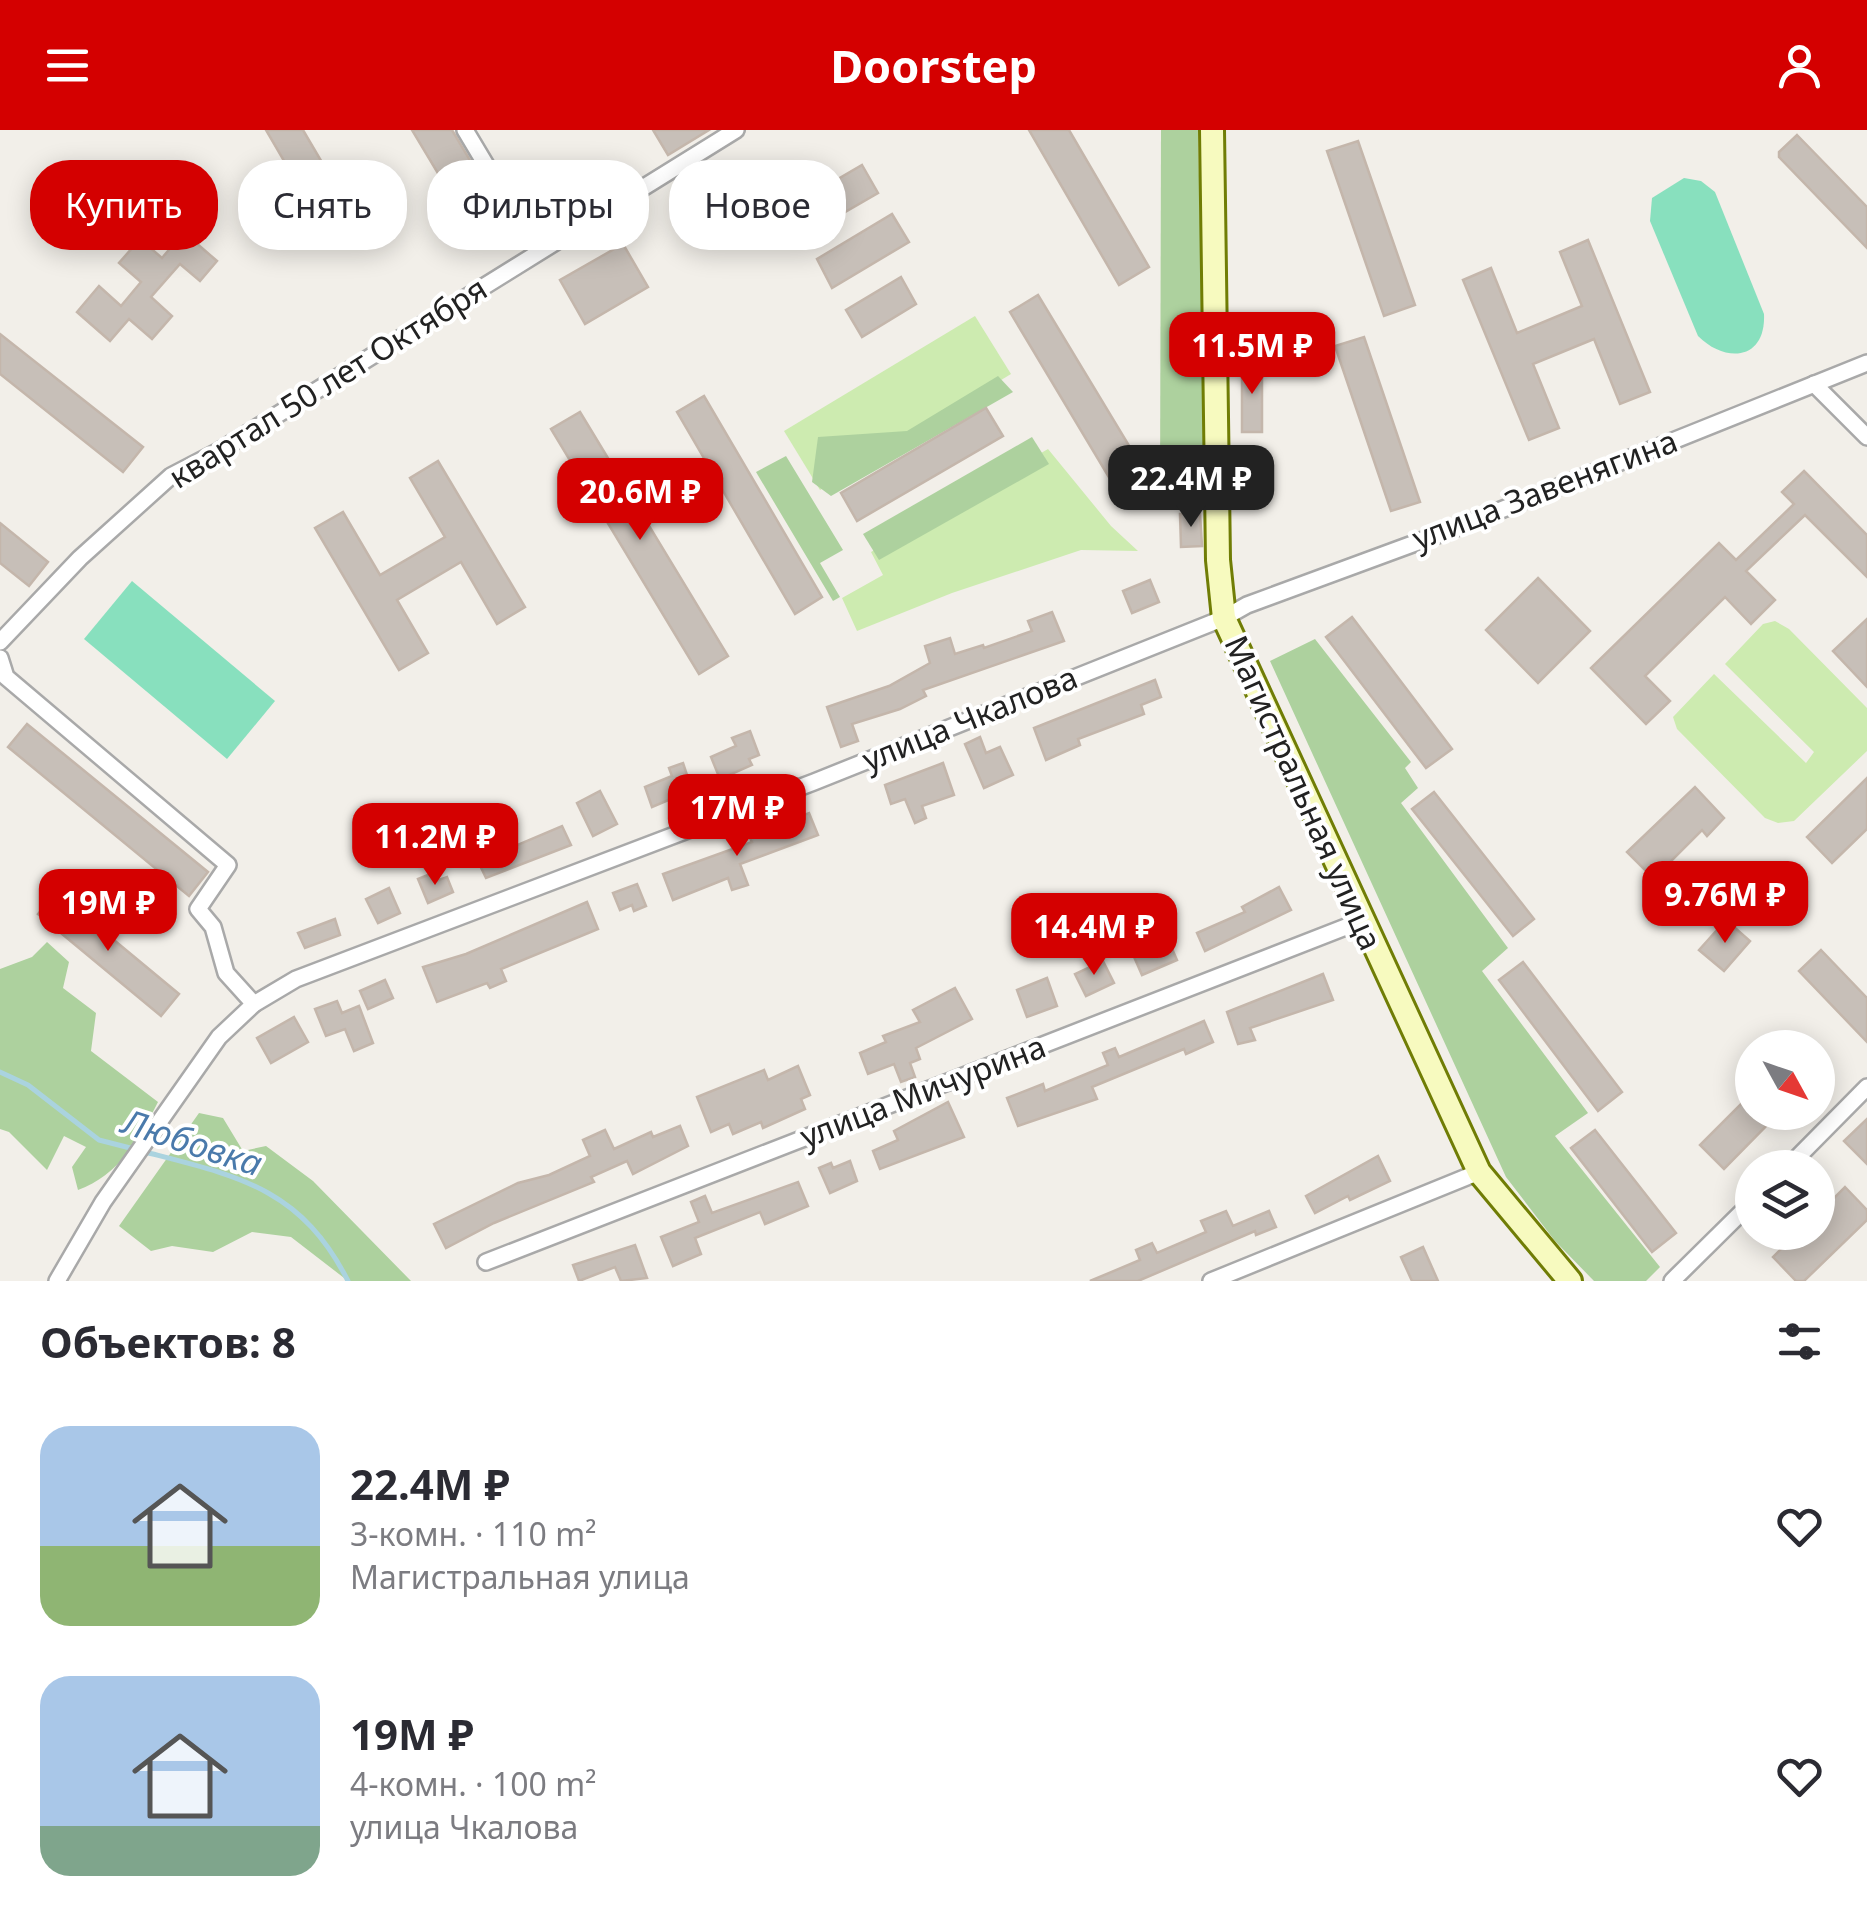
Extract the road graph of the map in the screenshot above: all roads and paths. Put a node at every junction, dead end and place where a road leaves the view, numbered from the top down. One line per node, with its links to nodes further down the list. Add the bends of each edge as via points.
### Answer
1 (465, 130): 4 (street)
2 (736, 130): 4 (street, квартал 50 лет Октября)
3 (1212, 130): 8 (main road, Магистральная улица)
4 (538, 252): 9 (street, квартал 50 лет Октября, via 172,476)
5 (1867, 363): 6 (street, улица Завенягина)
6 (1814, 384): 7 (street); 8 (street, улица Завенягина)
7 (1867, 438)
8 (1224, 618): 11 (main road, Магистральная улица); 12 (street, улица Чкалова, via 296,979)
9 (0, 642)
10 (0, 658): 12 (street, via 6,677 228,864 198,909 212,927 226,973)
11 (1361, 922): 15 (main road, Магистральная улица); 17 (street, улица Мичурина)
12 (254, 1004): 18 (street, улица Чкалова, via 182,1085)
13 (1867, 1088): 14 (street)
14 (1805, 1150)
15 (1479, 1172): 19 (street); 20 (main road, Магистральная улица)
16 (1735, 1219): 21 (street)
17 (486, 1262)
18 (58, 1281)
19 (1212, 1281)
20 (1570, 1281)
21 (1672, 1281)

